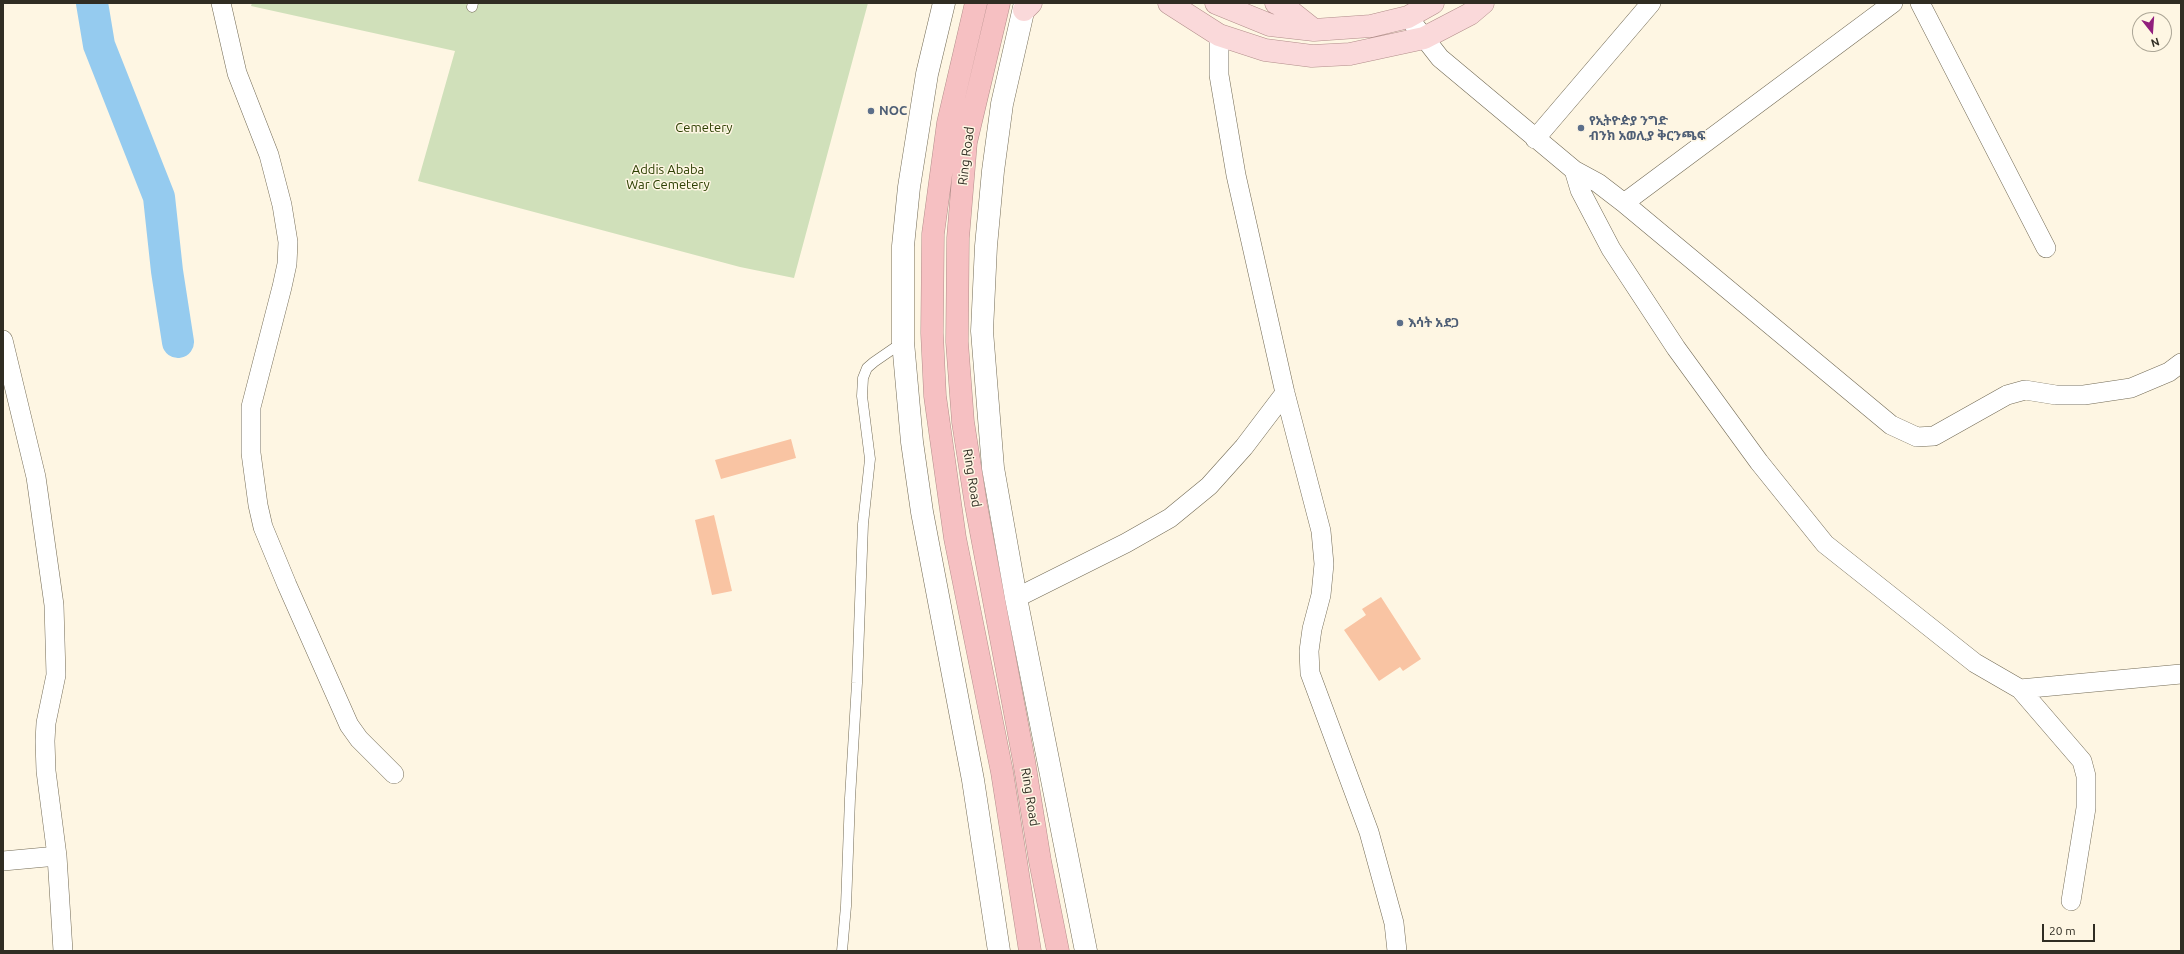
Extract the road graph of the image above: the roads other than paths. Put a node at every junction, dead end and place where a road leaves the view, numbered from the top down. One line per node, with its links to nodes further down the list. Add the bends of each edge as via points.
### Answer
1 (221, 3): 30 (street, via 237,73 273,170 288,242 282,287 251,407 251,453 258,505 263,527 349,725 359,739)
2 (944, 3): 23 (main road, via 927,74 909,187 903,246)
3 (976, 3): 37 (highway, Ring Road, via 948,123 934,234 932,333 935,396 955,538 1002,772)
4 (999, 3): 38 (highway, Ring Road, via 966,142 958,238 957,342 963,422 976,505)
5 (1169, 3): 16 (main road)
6 (1216, 3): 15 (main road, via 1270,25)
7 (1276, 3): 15 (main road)
8 (1434, 3): 14 (main road)
9 (1483, 3): 17 (main road, via 1470,14)
10 (1651, 3): 18 (street)
11 (1893, 3): 20 (street)
12 (1920, 3): 21 (street)
13 (1027, 5): 27 (main road, via 1002,104 986,246 982,331 993,468)
14 (1408, 18): 15 (main road, via 1371,26); 17 (street)
15 (1314, 30)
16 (1220, 35): 17 (main road, via 1265,50 1312,56 1350,54); 26 (street, via 1219,75 1225,120)
17 (1424, 38): 18 (street, via 1440,58)
18 (1535, 139): 19 (street)
19 (1574, 170): 20 (street, via 1598,183); 29 (street, via 1580,190 1611,248 1676,348 1759,462 1824,544 1975,664)
20 (1624, 203): 24 (street, via 1891,425 1917,436 1934,436 2007,395 2025,390 2084,396 2131,388 2169,372)
21 (2046, 248)
22 (3, 340): 25 (street)
23 (903, 342): 35 (lane, via 867,368 863,378 862,396 870,459 863,524); 36 (main road, via 912,442 922,512 973,780)
24 (2181, 363)
25 (6, 366): 31 (street, via 36,478 54,605 56,675 45,741 46,771)
26 (1285, 393): 27 (street, via 1244,448 1209,486 1170,518); 40 (street, via 1321,532 1323,572 1321,595 1309,650 1310,673 1369,832 1394,923)
27 (1016, 598): 39 (main road)
28 (2181, 674): 29 (street)
29 (2020, 689): 33 (street, via 2082,761 2086,776 2086,808)
30 (394, 774)
31 (58, 856): 32 (street); 34 (street)
32 (3, 861)
33 (2071, 901)
34 (63, 951)
35 (842, 951)
36 (999, 951)
37 (1030, 951)
38 (1058, 951)
39 (1086, 951)
40 (1397, 951)

